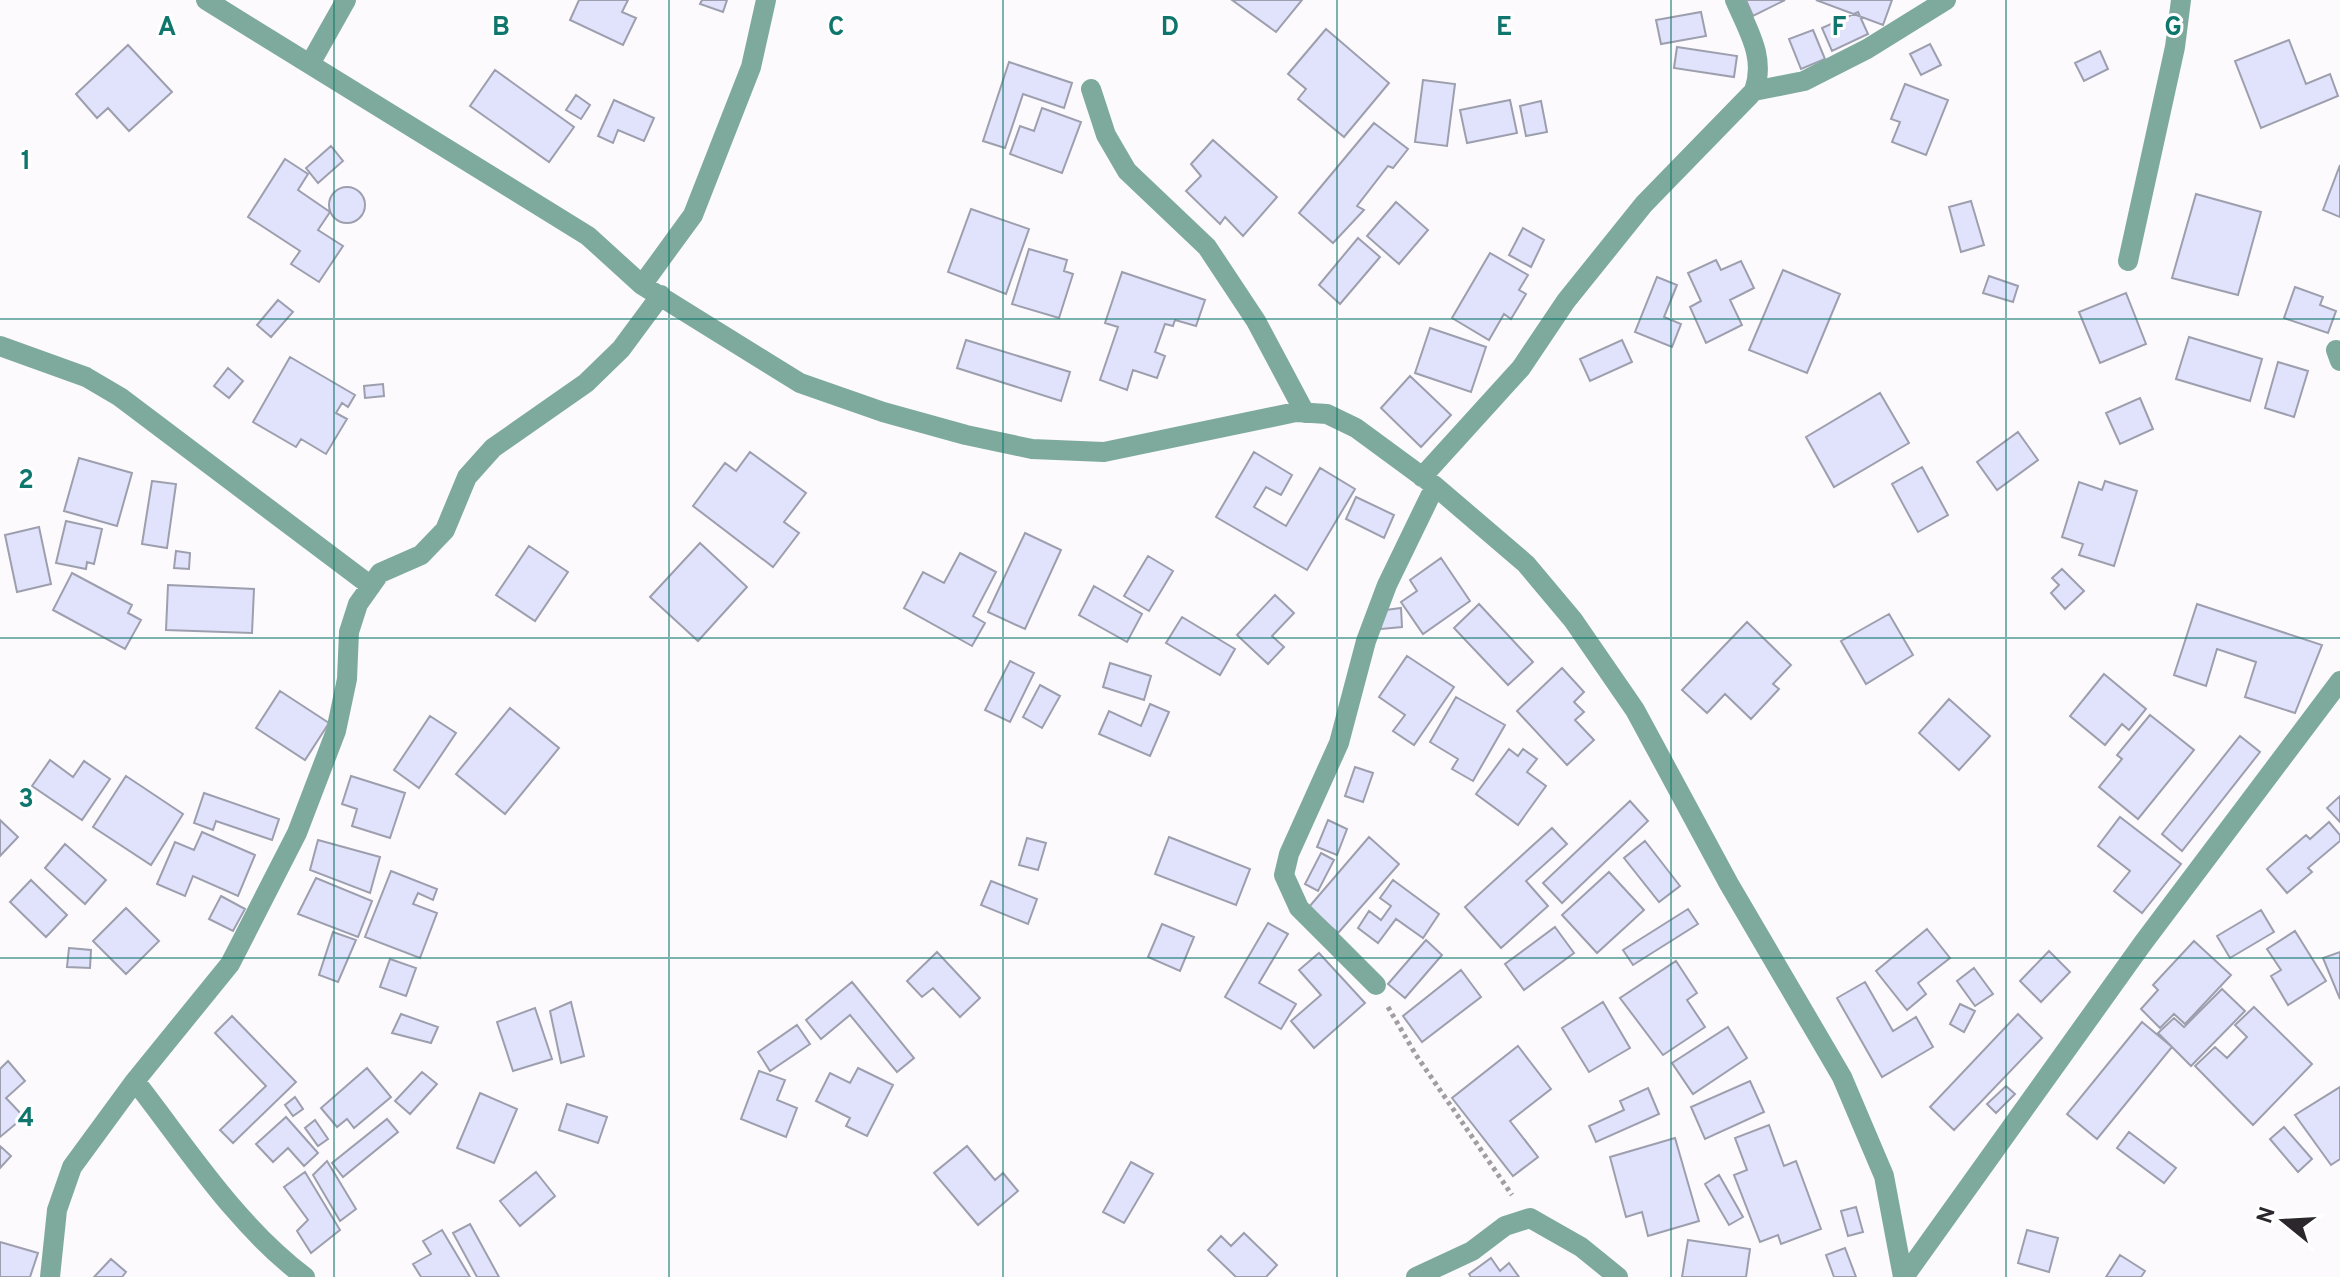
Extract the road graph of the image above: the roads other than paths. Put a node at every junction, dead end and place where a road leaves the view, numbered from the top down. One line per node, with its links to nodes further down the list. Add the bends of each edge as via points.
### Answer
1 (206, 0): 7 (street)
2 (346, 0): 7 (street)
3 (766, 0): 11 (street, via 751,67 693,215)
4 (1735, 0): 9 (street, via 1760,58)
5 (1946, 0): 9 (street, via 1804,81)
6 (2181, 0): 10 (street)
7 (310, 64): 11 (street, via 588,236)
8 (1091, 89): 13 (street, via 1106,135 1127,171 1207,247 1256,321)
9 (1754, 91): 14 (street, via 1644,204)
10 (2128, 261)
11 (652, 290): 13 (street, via 800,383 883,412 1032,449 1104,452); 15 (street, via 621,349 586,383 493,448 467,477 445,530 421,555 380,573)
12 (0, 346): 15 (street, via 86,377 120,397)
13 (1305, 413): 14 (street, via 1327,414 1356,428)
14 (1428, 481): 17 (street, via 1366,641 1339,743 1284,875 1299,908); 23 (street, via 1526,564 1573,620 1635,710 1842,1077 1884,1176)
15 (371, 586): 18 (street, via 349,632 347,679 336,731 271,888 230,964)
16 (2340, 681): 23 (street)
17 (1376, 985)
18 (135, 1081): 19 (street, via 72,1167 57,1210); 20 (street, via 233,1208)
19 (50, 1277)
20 (305, 1277)
21 (1416, 1277): 22 (street, via 1472,1251 1505,1226 1530,1218 1581,1247)
22 (1618, 1277)
23 (1903, 1277)

